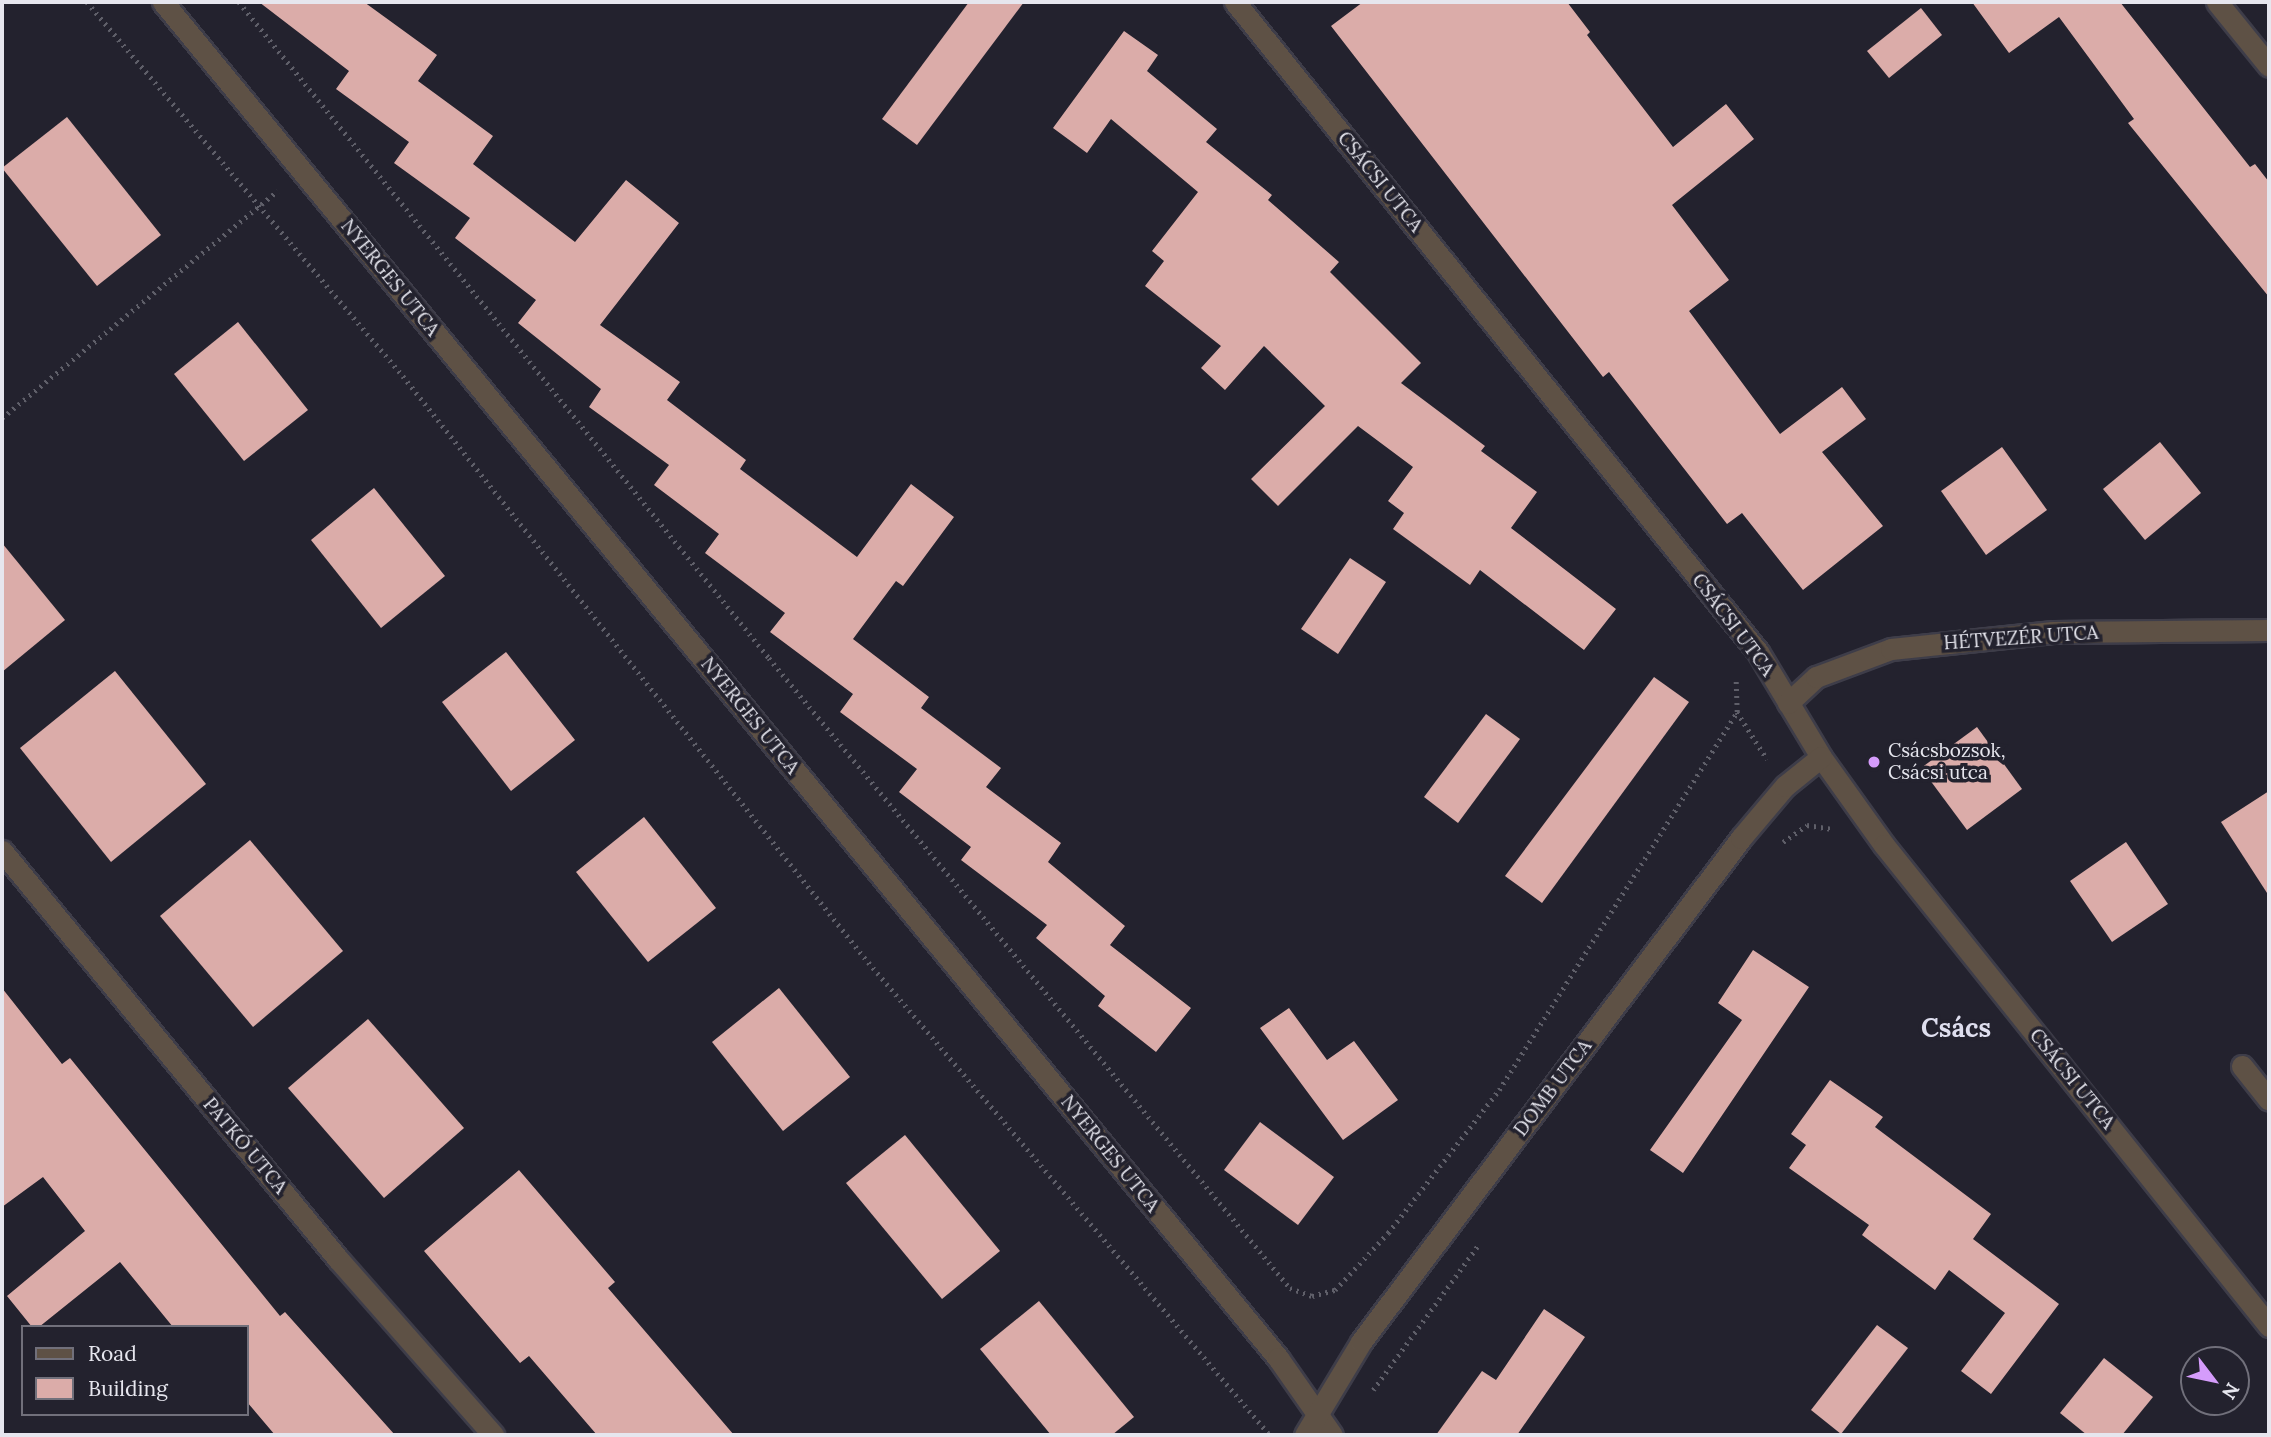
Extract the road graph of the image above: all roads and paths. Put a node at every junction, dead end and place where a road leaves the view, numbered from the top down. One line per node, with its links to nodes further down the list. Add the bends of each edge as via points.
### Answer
1 (87, 2): 8 (path)
2 (163, 2): 7 (street, NYERGES UTCA)
3 (239, 2): 11 (path, via 769,658 1290,1288 1312,1296 1335,1290 1388,1233 1499,1090 1737,712 1736,670)
4 (1235, 2): 11 (street, CSÁCSI UTCA)
5 (2217, 2): 6 (street)
6 (2269, 66)
7 (302, 170): 8 (path); 22 (street, NYERGES UTCA, via 1269,1348)
8 (257, 207): 9 (path); 24 (path, via 403,376 864,957)
9 (2, 418)
10 (2269, 630): 12 (street, HÉTVEZÉR UTCA, via 2053,632 1891,649 1816,677)
11 (1758, 652): 12 (street, CSÁCSI UTCA)
12 (1788, 703): 13 (street, CSÁCSI UTCA)
13 (1821, 757): 20 (street, CSÁCSI UTCA, via 1884,845); 22 (street, DOMB UTCA, via 1786,786 1741,838 1361,1342)
14 (1836, 831): 15 (path, via 1821,824 1807,825)
15 (1779, 845)
16 (2, 851): 23 (street, PATKÓ UTCA, via 338,1259)
17 (2242, 1066): 18 (street)
18 (2269, 1100)
19 (1484, 1238): 21 (path)
20 (2269, 1326)
21 (1370, 1394)
22 (1317, 1413): 25 (street, DOMB UTCA); 26 (street, NYERGES UTCA)
23 (493, 1435)
24 (1270, 1435)
25 (1305, 1435)
26 (1332, 1435)

